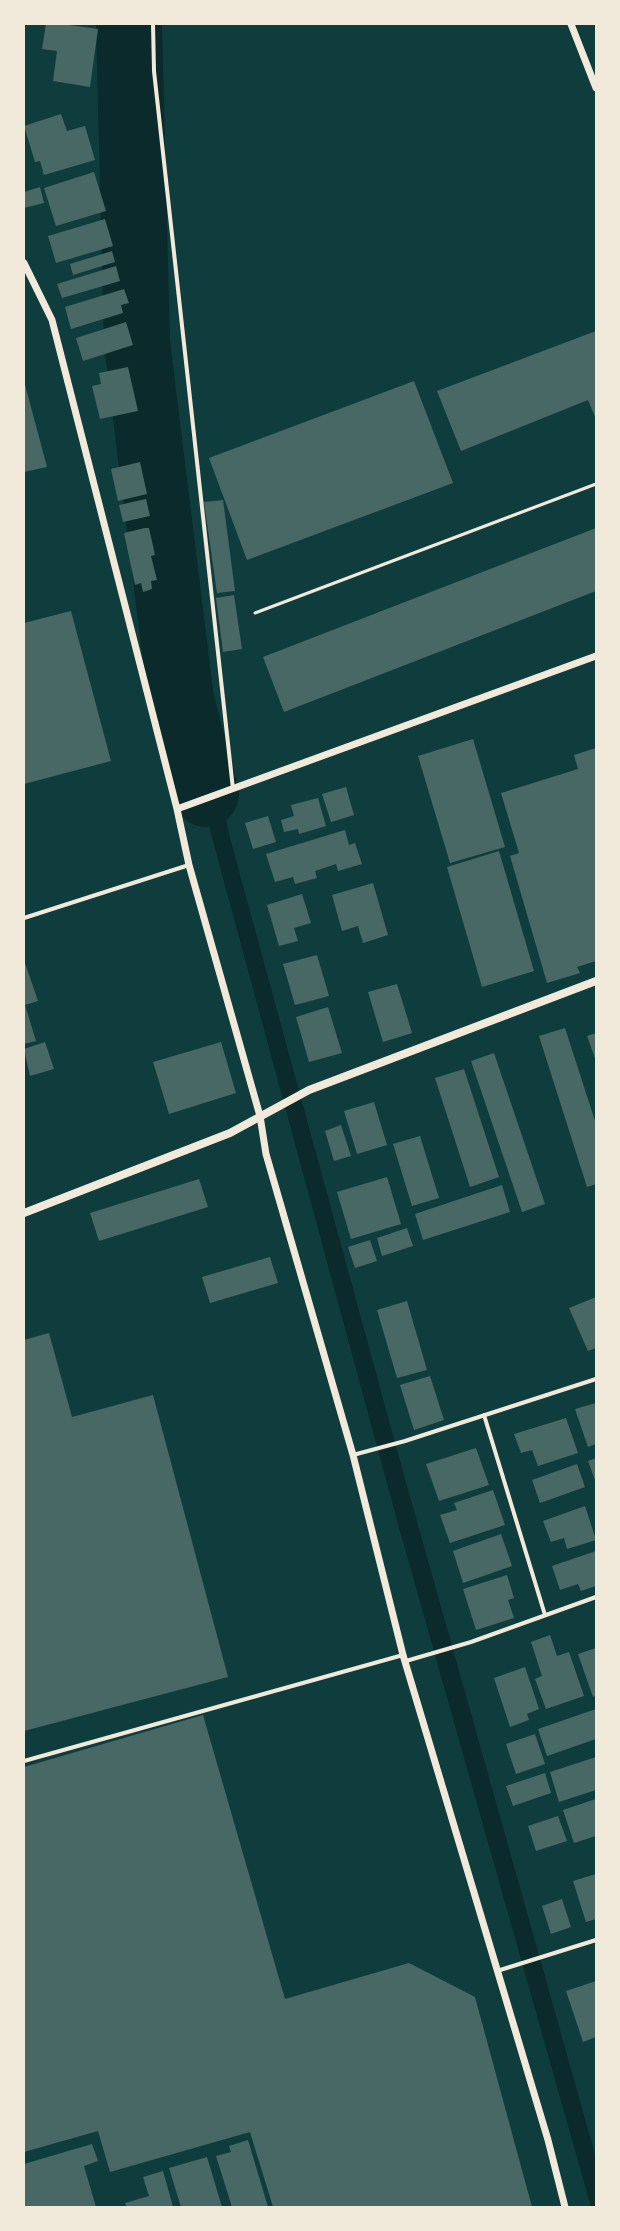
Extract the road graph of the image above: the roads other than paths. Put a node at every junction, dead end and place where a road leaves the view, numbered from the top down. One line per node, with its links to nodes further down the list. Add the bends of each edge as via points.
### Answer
1 (153, 24): 8 (street, via 154,71)
2 (571, 24): 3 (street)
3 (596, 88)
4 (24, 263): 9 (street, via 52,320)
5 (596, 484): 6 (lane)
6 (255, 613)
7 (596, 656): 8 (street)
8 (233, 790): 9 (street)
9 (177, 809): 10 (street)
10 (189, 865): 11 (street); 13 (street)
11 (24, 918)
12 (596, 981): 13 (main road, via 309,1090)
13 (260, 1116): 14 (main road, via 230,1133); 17 (street, via 268,1162)
14 (24, 1213)
15 (596, 1379): 16 (street)
16 (484, 1415): 17 (street); 19 (street)
17 (353, 1455): 20 (street)
18 (596, 1597): 19 (street)
19 (545, 1615): 20 (street, via 471,1642)
20 (404, 1658): 21 (street); 23 (street)
21 (24, 1761)
22 (596, 1940): 23 (street)
23 (497, 1971): 24 (street, via 548,2140)
24 (565, 2207)

